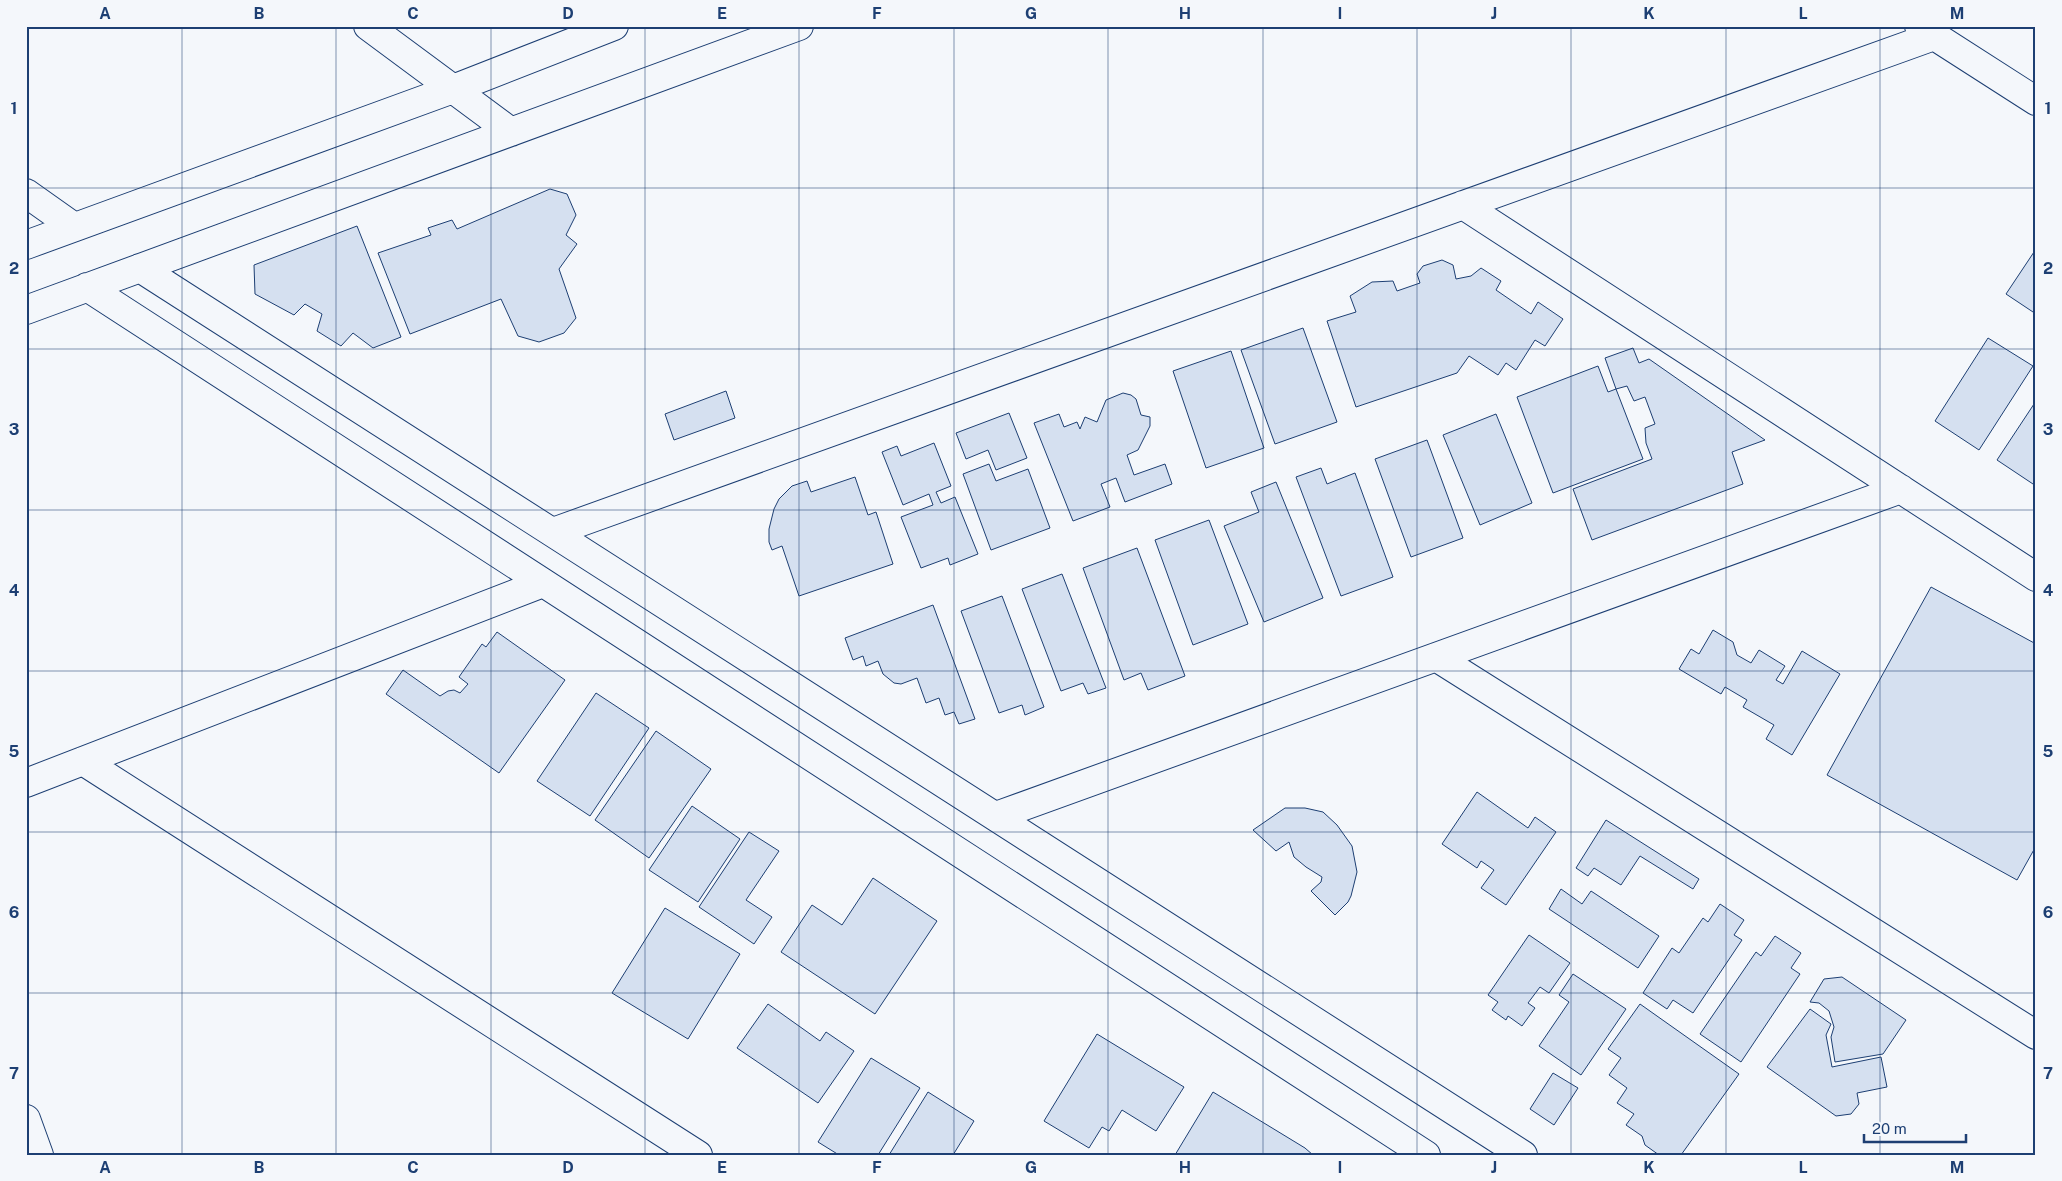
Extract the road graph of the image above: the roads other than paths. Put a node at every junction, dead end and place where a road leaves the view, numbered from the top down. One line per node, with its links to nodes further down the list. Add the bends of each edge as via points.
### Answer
1 (368, 26): 5 (street)
2 (614, 26): 5 (street)
3 (799, 26): 7 (street)
4 (1927, 31): 6 (street); 9 (street)
5 (453, 89): 7 (street); 10 (street)
6 (2036, 101)
7 (511, 132): 12 (street)
8 (26, 193): 10 (street)
9 (1463, 205): 15 (street); 16 (street)
10 (74, 227): 11 (street)
11 (26, 245)
12 (140, 268): 13 (street); 16 (street)
13 (86, 287): 14 (street); 18 (street)
14 (26, 310)
15 (1901, 489): 17 (street); 19 (street)
16 (552, 532): 22 (street)
17 (2036, 577)
18 (543, 583): 20 (street); 27 (street)
19 (1436, 657): 22 (street); 23 (street)
20 (83, 761): 21 (street); 26 (street)
21 (26, 784)
22 (996, 816): 28 (street)
23 (2036, 1035)
24 (26, 1119): 25 (street)
25 (39, 1155)
26 (698, 1155)
27 (1426, 1155)
28 (1523, 1155)

